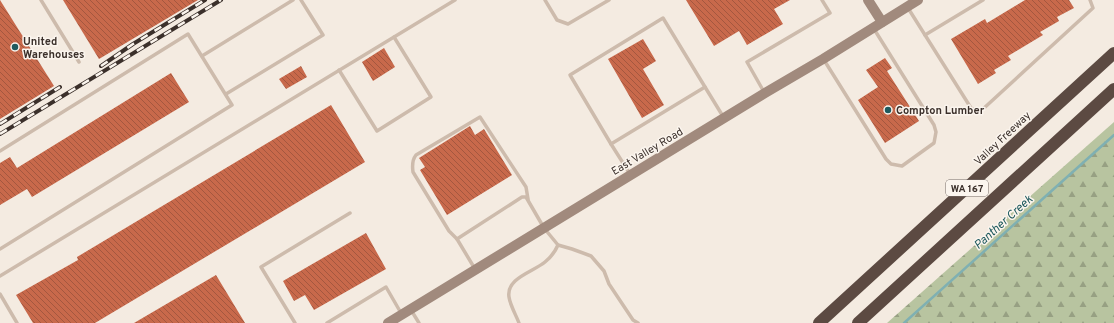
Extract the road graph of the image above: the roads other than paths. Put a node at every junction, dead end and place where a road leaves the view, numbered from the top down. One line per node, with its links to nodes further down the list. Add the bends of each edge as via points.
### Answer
1 (41, 0): 20 (lane)
2 (293, 0): 18 (lane)
3 (302, 0): 25 (lane, via 323,35)
4 (455, 0): 16 (lane)
5 (545, 0): 6 (lane, via 557,20 568,24)
6 (608, 0)
7 (822, 0): 24 (lane, via 830,13 747,62)
8 (868, 0): 13 (street)
9 (918, 0): 12 (street, East Valley Road)
10 (983, 0): 15 (lane)
11 (1090, 0): 15 (lane, via 1093,8 983,109 977,111 971,108)
12 (907, 7): 13 (street, East Valley Road); 15 (lane)
13 (882, 22): 14 (street, East Valley Road)
14 (872, 27): 19 (street, East Valley Road); 19 (lane, via 936,132 934,143 902,166 892,164 886,159)
15 (925, 35)
16 (394, 37): 21 (lane); 21 (lane, via 431,97 377,131)
17 (1114, 53): 47 (highway, Valley Freeway / WA 167)
18 (202, 56): 25 (lane); 28 (lane, via 188,34)
19 (823, 59): 24 (street, East Valley Road)
20 (79, 62)
21 (339, 70): 37 (lane)
22 (705, 87): 26 (lane); 27 (lane); 27 (lane, via 663,18 570,75)
23 (1114, 89): 48 (highway, WA 167)
24 (765, 93): 26 (street, East Valley Road)
25 (226, 94): 35 (lane, via 232,105)
26 (724, 118): 29 (street, East Valley Road)
27 (611, 144): 29 (lane)
28 (0, 151)
29 (630, 175): 32 (street, East Valley Road)
30 (528, 199): 32 (lane); 33 (lane, via 522,198); 33 (lane, via 526,187 480,117 416,155 412,163 413,172 449,232)
31 (350, 213): 41 (lane, via 261,267)
32 (544, 228): 34 (lane); 36 (street, East Valley Road)
33 (457, 239): 36 (lane)
34 (558, 245): 45 (lane, via 556,251 545,262 512,282 509,297); 46 (lane, via 591,256 604,271 609,284 633,320)
35 (0, 249)
36 (476, 270): 39 (street, East Valley Road)
37 (0, 276)
38 (0, 294): 40 (lane)
39 (406, 312): 42 (lane, via 386,287); 43 (street, East Valley Road); 44 (lane)
40 (17, 323)
41 (295, 323)
42 (327, 323)
43 (388, 323)
44 (419, 323)
45 (519, 323)
46 (638, 323)
47 (819, 323)
48 (858, 323)

